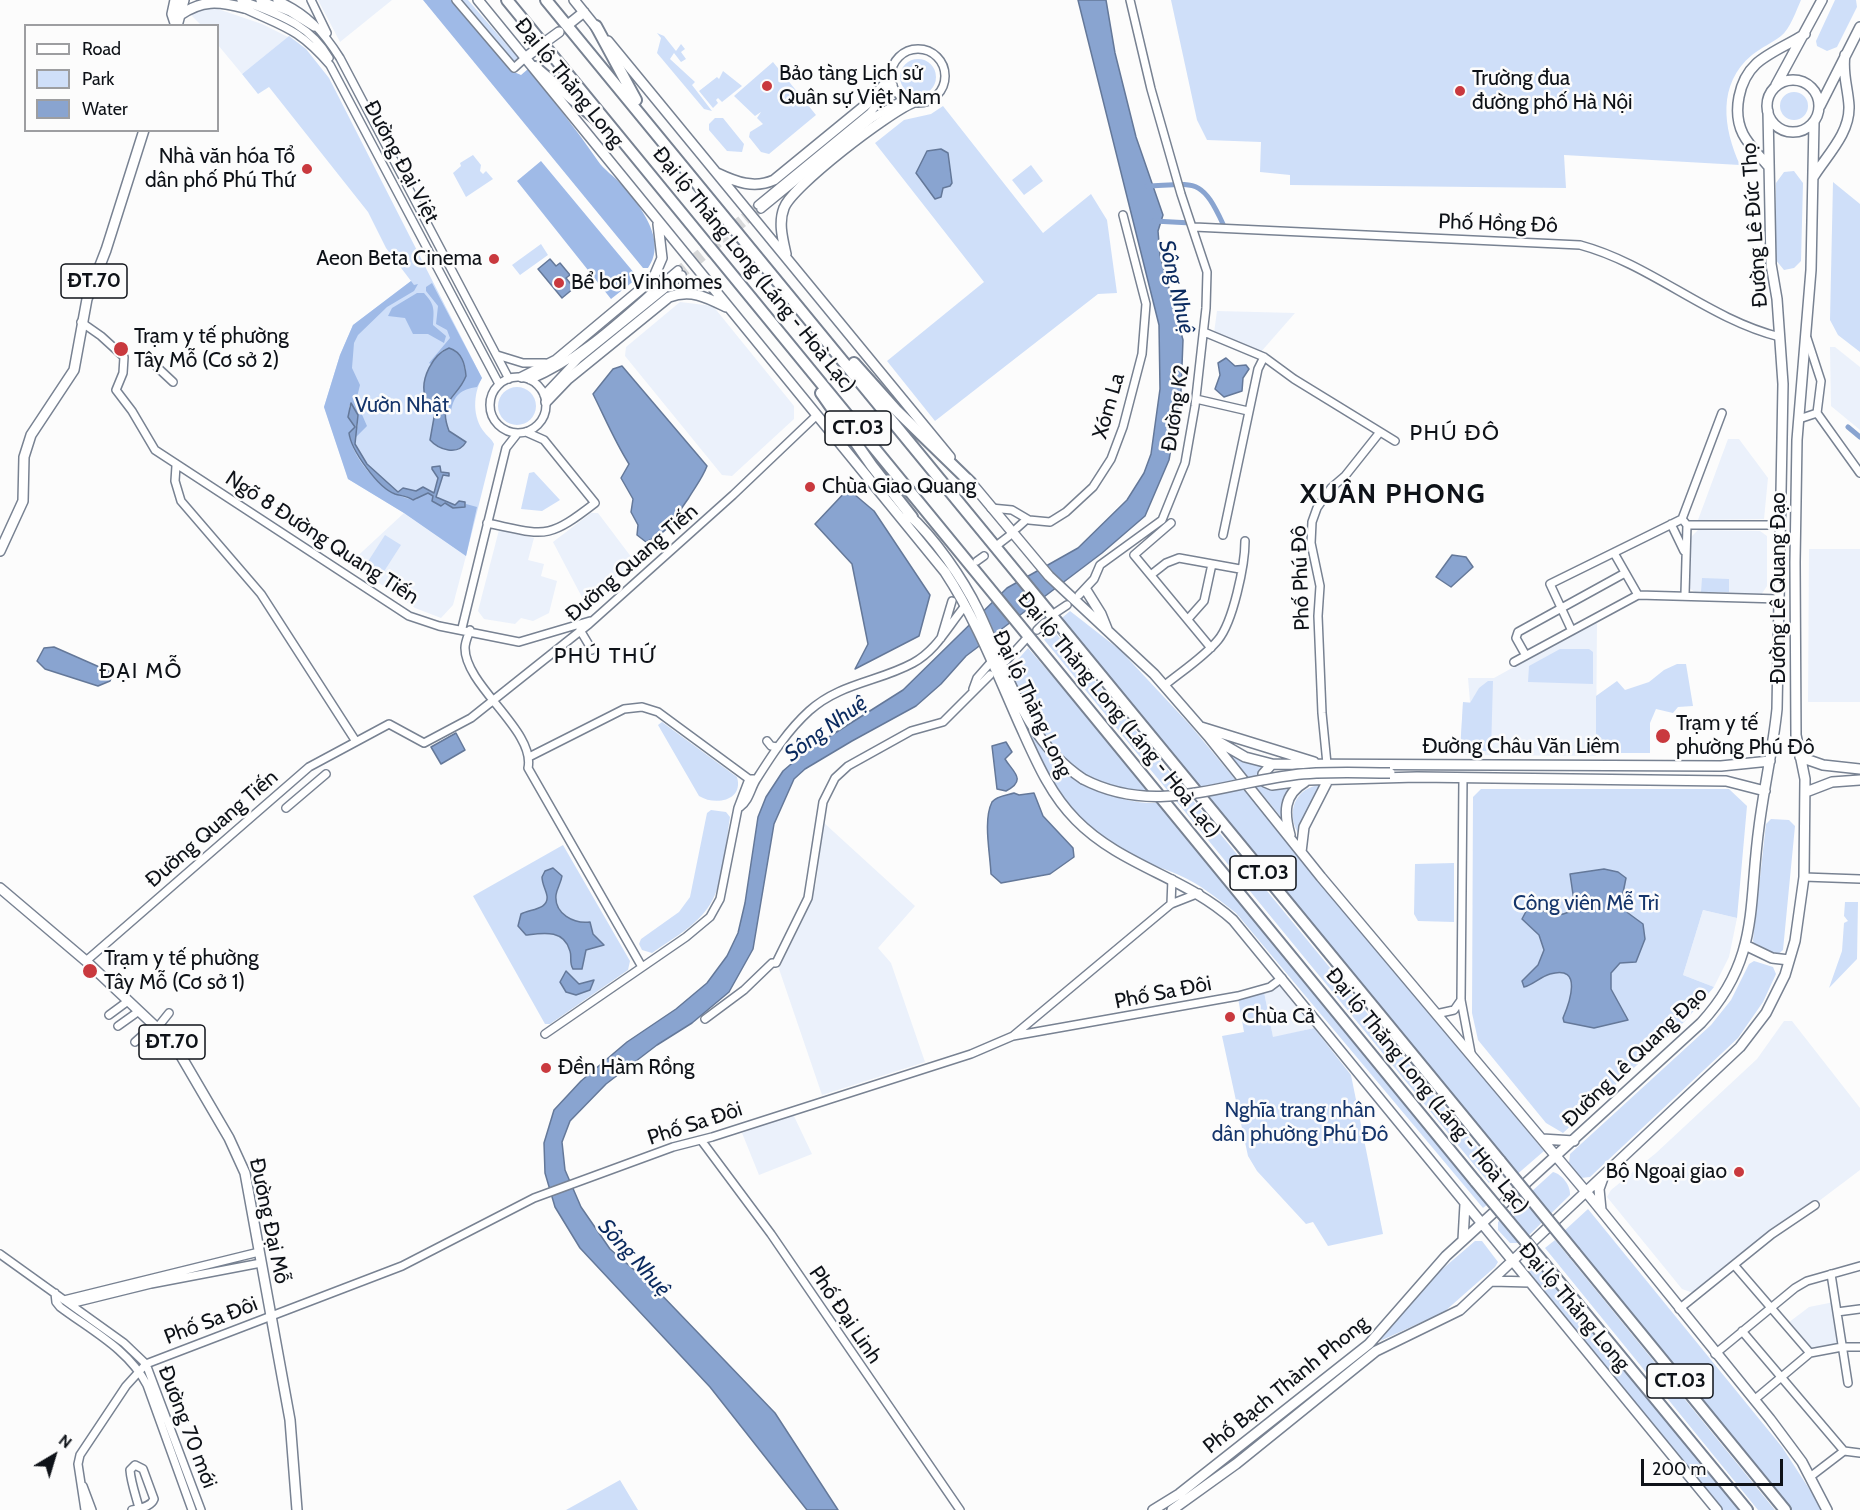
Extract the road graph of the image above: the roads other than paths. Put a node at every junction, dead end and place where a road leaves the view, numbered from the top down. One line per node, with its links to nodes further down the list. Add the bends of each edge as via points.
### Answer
1 (175, 0): 17 (main road, via 172,14)
2 (184, 0): 16 (main road)
3 (228, 0): 14 (street, Đường Đại Việt)
4 (260, 0): 24 (street, via 290,12)
5 (277, 0): 24 (street, Đường Đại Việt, via 304,14)
6 (311, 0): 26 (street)
7 (456, 0): 29 (street, via 514,68)
8 (478, 0): 29 (main road, Đại lộ Thăng Long)
9 (507, 0): 45 (highway, Đại lộ Thăng Long (Láng - Hoà Lạc) / CT.03)
10 (546, 0): 42 (highway, Đại lộ Thăng Long (Láng - Hoà Lạc) / CT.03)
11 (574, 0): 15 (main road)
12 (1130, 0): 46 (street, Đường K2, via 1151,89)
13 (1822, 0): 23 (main road)
14 (242, 4): 16 (main road, via 206,1); 31 (street, Đường Đại Việt, via 299,33); 31 (street, via 285,16 312,35)
15 (584, 12): 19 (main road); 20 (main road)
16 (180, 15): 18 (main road)
17 (175, 24)
18 (177, 24)
19 (568, 24)
20 (596, 26): 40 (main road); 42 (highway, via 646,115)
21 (1860, 27): 28 (main road)
22 (559, 32): 25 (main road)
23 (1805, 34): 33 (main road); 39 (main road, via 1755,65 1740,94 1737,109 1743,135)
24 (324, 36): 26 (street, Đường Đại Việt)
25 (548, 40)
26 (330, 43): 50 (street, Đường Đại Việt)
27 (538, 48): 29 (main road)
28 (1845, 55): 35 (main road); 41 (main road, via 1848,121)
29 (526, 57): 30 (main road, Đại lộ Thăng Long)
30 (535, 67): 44 (main road, Đại lộ Thăng Long); 45 (highway, via 603,124)
31 (336, 74): 51 (street, Đường Đại Việt)
32 (892, 81): 34 (street); 34 (street, via 897,60 911,50 929,51 942,63 945,81 939,94 930,101); 34 (street, via 870,112 759,207 870,120); 40 (main road, via 774,180 747,184)
33 (1774, 88): 35 (main road, via 1790,80 1807,84); 36 (main road)
34 (908, 101): 47 (main road, via 790,198 782,218)
35 (1820, 106): 37 (main road)
36 (1768, 111): 37 (main road, via 1776,126 1792,132); 39 (main road, Đường Lê Đức Thọ)
37 (1814, 122): 41 (main road)
38 (143, 132): 53 (main road, ĐT.70)
39 (1770, 168): 56 (main road, Đường Lê Đức Thọ, via 1771,264)
40 (713, 170): 47 (main road)
41 (1814, 176): 55 (main road)
42 (695, 180): 48 (highway, Đại lộ Thăng Long (Láng - Hoà Lạc) / CT.03)
43 (1123, 215): 86 (street, Xóm La, via 1146,304 1142,354 1122,427 1111,459 1093,487 1050,522)
44 (658, 222): 52 (main road, Đại lộ Thăng Long); 59 (main road, via 662,258 653,279)
45 (692, 225): 49 (highway, Đại lộ Thăng Long (Láng - Hoà Lạc) / CT.03)
46 (1194, 227): 54 (street, Đường K2, via 1207,272); 56 (street, Phố Hồng Đô, via 1580,245 1608,254 1745,327)
47 (787, 256): 83 (main road)
48 (758, 257): 83 (highway, via 896,410); 251 (highway, Đại lộ Thăng Long (Láng - Hoà Lạc) / CT.03, bridge)
49 (723, 263): 85 (highway); 250 (highway, Đại lộ Thăng Long (Láng - Hoà Lạc) / CT.03, bridge)
50 (461, 288): 51 (street); 57 (street, Đường Đại Việt)
51 (452, 293): 64 (street, Đường Đại Việt)
52 (729, 309): 65 (main road, via 687,292 669,297); 70 (main road, Đại lộ Thăng Long)
53 (81, 322): 80 (street, Ngõ 8 Đường Quang Tiến, via 124,357 116,390 155,450); 97 (main road, ĐT.70, via 74,370 31,435 24,458 23,501)
54 (1204, 332): 58 (street); 66 (street, Đường K2)
55 (1806, 333): 69 (street, via 1821,381); 71 (main road, Đường Lê Quang Đạo)
56 (1780, 337): 91 (main road, Đường Lê Quang Đạo)
57 (495, 354): 59 (street, via 523,363); 61 (street, Đường Đại Việt)
58 (1264, 357): 67 (street); 75 (street)
59 (556, 360): 62 (main road)
60 (157, 367): 63 (street)
61 (509, 379): 62 (street); 64 (street)
62 (526, 379): 65 (street); 65 (street, via 551,371 680,272 578,359)
63 (173, 382)
64 (499, 384): 73 (street, via 490,399 490,408)
65 (545, 399): 72 (street)
66 (1196, 399): 67 (street); 108 (street, Đường K2, via 1185,463 1162,520 1100,565)
67 (1248, 411): 93 (street)
68 (1722, 413): 87 (street)
69 (1818, 414): 71 (street); 81 (street)
70 (817, 415): 82 (main road, Đại lộ Thăng Long); 119 (street, Đường Quang Tiến)
71 (1798, 418): 120 (main road, Đường Lê Quang Đạo)
72 (541, 422): 74 (street); 77 (street)
73 (500, 427): 76 (street); 79 (street)
74 (526, 432): 76 (street); 77 (street)
75 (1380, 432): 78 (street); 152 (street, Phố Phú Đô, via 1331,488 1312,522 1311,543 1320,586)
76 (517, 434): 79 (street)
77 (544, 440): 88 (street, via 595,503 564,527 548,532)
78 (1395, 441)
79 (506, 448): 88 (street)
80 (176, 466): 122 (street, Ngõ 8 Đường Quang Tiến, via 209,483 409,616 439,626); 145 (street, via 175,481 181,501 261,594)
81 (1860, 473)
82 (865, 474): 85 (main road, Đại lộ Thăng Long); 114 (main road, Đại lộ Thăng Long, via 945,572)
83 (971, 483): 84 (main road)
84 (991, 508): 86 (street, Xóm La, via 1012,510); 127 (main road, via 1060,588)
85 (912, 517): 130 (main road, Đại lộ Thăng Long, via 955,571 977,607)
86 (1027, 519): 92 (street)
87 (1685, 522): 90 (street); 91 (street); 98 (street)
88 (487, 523): 122 (street)
89 (1171, 523): 106 (street, via 1134,555)
90 (1671, 524): 98 (street); 99 (street)
91 (1781, 525): 111 (main road, Đường Lê Quang Đạo)
92 (1017, 528)
93 (1223, 535)
94 (1008, 536): 96 (street)
95 (1245, 541): 103 (street)
96 (996, 546)
97 (0, 551)
98 (1685, 552): 109 (street)
99 (1614, 553): 105 (street); 115 (street, via 1550,584)
100 (984, 556): 101 (street)
101 (977, 561)
102 (1212, 564): 103 (street); 106 (street, via 1179,558); 118 (street, via 1204,601)
103 (1240, 569): 131 (street, via 1228,623)
104 (968, 570): 107 (street)
105 (1625, 573): 110 (street); 115 (street)
106 (1152, 574): 118 (street)
107 (962, 576)
108 (1082, 592): 127 (main road, via 1101,614)
109 (1686, 594): 110 (street); 111 (street)
110 (1638, 595): 123 (street)
111 (1780, 599): 117 (main road, Đường Lê Quang Đạo)
112 (952, 601): 128 (street)
113 (1067, 605): 116 (street)
114 (965, 606): 128 (street); 130 (main road, Đại lộ Thăng Long)
115 (1560, 608): 123 (street); 135 (street, via 1518,632 1516,638)
116 (1055, 613)
117 (1779, 617): 120 (main road, via 1786,624); 133 (main road, Đường Lê Quang Đạo)
118 (1188, 619): 131 (street)
119 (593, 620): 124 (street, Ngõ 8 Đường Quang Tiến, via 519,642); 125 (street, Đường Quang Tiến)
120 (1796, 620): 134 (main road, Đường Lê Quang Đạo)
121 (1044, 623): 126 (street)
122 (462, 628): 124 (street, Ngõ 8 Đường Quang Tiến)
123 (1571, 629): 135 (street)
124 (470, 630): 142 (street, via 464,645 468,662)
125 (580, 630): 132 (street); 142 (street, Đường Quang Tiến)
126 (1037, 630)
127 (1108, 631): 140 (main road)
128 (941, 638): 147 (street, via 914,663 834,693 789,730)
129 (1025, 640): 137 (street)
130 (991, 648): 136 (main road, Đại lộ Thăng Long); 158 (main road, bridge, via 1035,732 1057,760 1083,779 1118,793 1155,798 1294,775 1390,773)
131 (1211, 648): 140 (street)
132 (592, 650)
133 (1778, 650): 134 (main road, via 1786,644); 150 (main road, Đường Lê Quang Đạo, via 1777,709)
134 (1795, 652): 149 (main road, Đường Lê Quang Đạo)
135 (1525, 654): 138 (street)
136 (992, 661): 141 (street, via 977,678); 173 (main road, Đại lộ Thăng Long, via 1044,778 1066,808 1105,845)
137 (1006, 661)
138 (1514, 662)
139 (990, 675): 141 (street)
140 (1164, 685): 143 (main road)
141 (972, 692): 190 (street, via 943,722 911,731 839,773 824,796 808,898 784,950 776,963)
142 (492, 702): 145 (street, Đường Quang Tiến, via 424,743 393,724); 148 (street, via 509,721)
143 (1200, 726): 144 (main road); 152 (main road)
144 (1208, 736): 151 (main road, Đường Châu Văn Liêm, via 1245,757); 170 (main road)
145 (355, 740): 180 (street, Đường Quang Tiến, via 309,767)
146 (767, 741): 147 (street)
147 (777, 747): 160 (street)
148 (529, 757): 160 (street, via 624,709 642,707 658,712); 181 (street, via 528,768)
149 (1800, 757): 155 (main road); 168 (main road, Đường Lê Quang Đạo)
150 (1770, 761): 154 (main road, Đường Châu Văn Liêm); 167 (main road, Đường Lê Quang Đạo)
151 (1272, 764): 152 (main road, Đường Châu Văn Liêm); 162 (main road, Đường Châu Văn Liêm, via 1263,774 1268,784)
152 (1323, 764): 153 (main road, Đường Châu Văn Liêm)
153 (1573, 765): 154 (main road, Đường Châu Văn Liêm); 161 (main road)
154 (1726, 766): 166 (main road)
155 (1846, 768): 156 (main road); 164 (main road)
156 (1860, 768)
157 (326, 774): 169 (street)
158 (1417, 777): 159 (main road, Đường Châu Văn Liêm); 163 (main road, Đường Châu Văn Liêm)
159 (1463, 778): 161 (main road, Đường Châu Văn Liêm); 183 (street)
160 (753, 779): 181 (street, via 744,804 738,808 724,886 715,910 704,924)
161 (1573, 779): 166 (main road, Đường Châu Văn Liêm)
162 (1309, 780): 163 (main road, Đường Châu Văn Liêm); 170 (main road, via 1293,791 1286,804 1285,817)
163 (1328, 780): 171 (main road, via 1304,827)
164 (1846, 780): 165 (main road); 168 (main road)
165 (1860, 780)
166 (1726, 781): 167 (main road, Đường Châu Văn Liêm)
167 (1765, 791): 178 (main road, Đường Lê Quang Đạo)
168 (1806, 792): 172 (main road, Đường Lê Quang Đạo)
169 (286, 808)
170 (1292, 840): 171 (main road)
171 (1301, 852): 187 (main road)
172 (1804, 877): 174 (street); 179 (main road, Đường Lê Quang Đạo)
173 (1172, 879): 176 (main road, Đại lộ Thăng Long); 177 (street)
174 (1860, 879)
175 (0, 888): 180 (main road, Đường Đại Mỗ / ĐT.70)
176 (1199, 893): 177 (street); 182 (main road, Đại lộ Thăng Long, via 1233,920)
177 (1171, 904): 189 (street)
178 (1747, 946): 179 (main road, via 1765,956); 200 (main road, Đường Lê Quang Đạo, via 1728,990 1714,1010)
179 (1789, 960): 202 (main road, Đường Lê Quang Đạo, via 1776,994 1740,1047)
180 (86, 962): 184 (main road, Đường Đại Mỗ / ĐT.70)
181 (642, 967): 194 (street)
182 (1282, 978): 193 (street, Phố Sa Đôi, via 1254,992); 204 (main road, Đại lộ Thăng Long)
183 (1461, 1000): 187 (street, via 1454,1010); 197 (street)
184 (128, 1001): 185 (main road, Đường Đại Mỗ / ĐT.70); 188 (street)
185 (139, 1011): 191 (street); 192 (main road, Đường Đại Mỗ / ĐT.70)
186 (169, 1013): 192 (street)
187 (1436, 1014): 197 (main road)
188 (109, 1015)
189 (1035, 1018): 193 (street, via 1033,1028); 195 (street)
190 (705, 1019)
191 (118, 1026)
192 (155, 1027): 196 (street); 209 (main road, Đường Đại Mỗ / ĐT.70, via 174,1044 237,1151 245,1173)
193 (1040, 1033): 195 (street, Phố Sa Đôi)
194 (545, 1034)
195 (1013, 1036): 199 (street, Phố Sa Đôi, via 982,1050)
196 (135, 1042)
197 (1471, 1055): 198 (main road)
198 (1542, 1139): 200 (main road); 201 (main road)
199 (701, 1140): 225 (street, Phố Sa Đôi, via 534,1198 402,1266); 246 (street, Phố Đại Linh, via 771,1234)
200 (1574, 1141): 201 (main road, Đường Lê Quang Đạo)
201 (1556, 1156): 203 (main road); 207 (main road, Đường Lê Quang Đạo)
202 (1604, 1176): 203 (main road, Đường Lê Quang Đạo); 206 (main road, via 1599,1189)
203 (1587, 1193): 206 (main road); 211 (main road, Đường Lê Quang Đạo)
204 (1466, 1204): 207 (main road, Đại lộ Thăng Long); 208 (main road)
205 (1815, 1205): 213 (street, via 1772,1234)
206 (1601, 1210): 222 (main road)
207 (1481, 1224): 208 (main road, Phố Bạch Thành Phong); 211 (main road, Đại lộ Thăng Long)
208 (1463, 1240): 247 (main road, Phố Bạch Thành Phong, via 1429,1273 1369,1344 1188,1487)
209 (259, 1252): 212 (main road, Đường Đại Mỗ / ĐT.70); 219 (street)
210 (0, 1254): 218 (street, Đường 70 mới)
211 (1512, 1261): 216 (main road, Phố Bạch Thành Phong); 217 (main road, Đại lộ Thăng Long)
212 (261, 1263): 219 (street); 225 (main road, Đường Đại Mỗ / ĐT.70)
213 (1735, 1266): 221 (street); 222 (street)
214 (1859, 1266): 215 (street)
215 (1831, 1274): 221 (street, via 1799,1286); 224 (street)
216 (1492, 1281): 217 (main road); 248 (main road, Phố Bạch Thành Phong, via 1460,1310 1376,1351 1236,1464)
217 (1530, 1282): 249 (main road, Đại lộ Thăng Long)
218 (55, 1293): 219 (street, Đường 70 mới); 220 (street)
219 (68, 1302): 220 (street); 231 (street, Đường 70 mới)
220 (58, 1305): 232 (street, Đường 70 mới, via 125,1354)
221 (1770, 1307): 226 (street); 229 (street)
222 (1679, 1309): 230 (main road)
223 (1860, 1309): 224 (street)
224 (1837, 1312): 227 (street)
225 (271, 1316): 231 (street, Phố Sa Đôi); 245 (main road, Đường Đại Mỗ / ĐT.70, via 290,1420)
226 (1742, 1331): 230 (street); 233 (street)
227 (1842, 1347): 228 (street); 229 (street); 234 (street)
228 (1860, 1347)
229 (1810, 1353): 233 (street)
230 (1715, 1354): 235 (main road)
231 (146, 1364): 232 (street, Phố Sa Đôi); 244 (street, Đường 70 mới)
232 (139, 1369): 239 (street, via 80,1455); 243 (street, Đường 70 mới)
233 (1780, 1379): 235 (street); 236 (street)
234 (1848, 1383)
235 (1754, 1400): 238 (main road, via 1794,1449)
236 (1845, 1451): 237 (street); 238 (street)
237 (1860, 1453)
238 (1810, 1477): 252 (main road)
239 (83, 1486): 241 (street); 242 (street)
240 (137, 1509): 240 (street, via 154,1499 143,1469 135,1465 130,1475)
241 (85, 1510)
242 (92, 1510)
243 (192, 1510)
244 (201, 1510)
245 (297, 1510)
246 (960, 1510)
247 (1153, 1510)
248 (1172, 1510)
249 (1717, 1510)
250 (1747, 1510)
251 (1785, 1510)
252 (1827, 1510)

